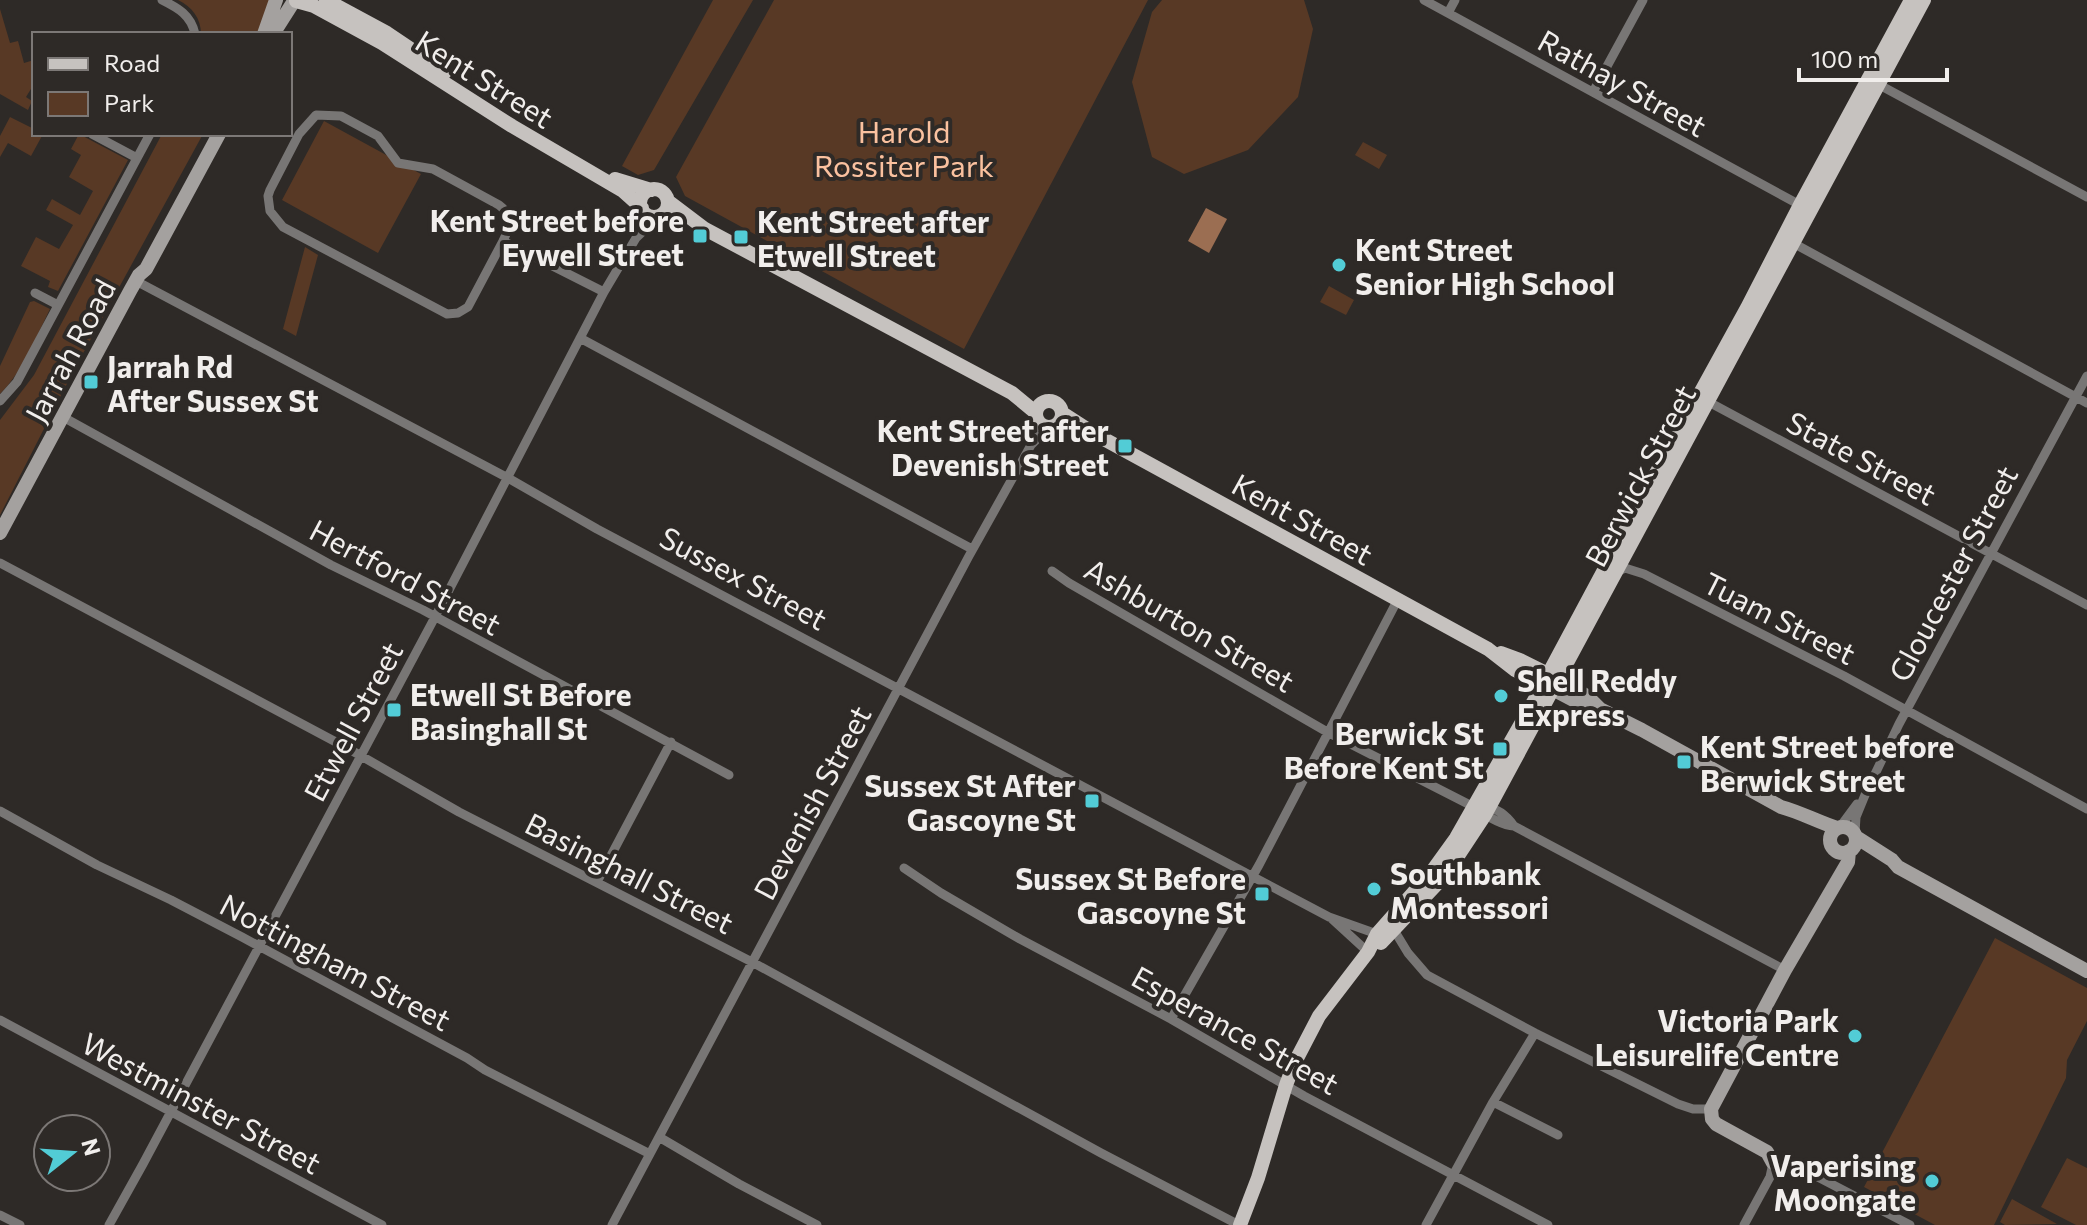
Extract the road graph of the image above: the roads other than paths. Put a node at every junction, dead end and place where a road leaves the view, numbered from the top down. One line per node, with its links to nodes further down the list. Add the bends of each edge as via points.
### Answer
1 (162, 0): 12 (street, via 186,14)
2 (276, 0): 13 (street)
3 (287, 0): 10 (main road, Kent Street)
4 (326, 0): 22 (main road, Kent Street, via 387,33 576,158)
5 (1424, 0): 11 (street, Rathay Street)
6 (1455, 0): 11 (street)
7 (1643, 0): 16 (street)
8 (1911, 0): 15 (main road, Berwick Street)
9 (1924, 0): 15 (main road, Berwick Street)
10 (296, 1): 14 (street); 26 (main road, Kent Street, via 382,43 623,191)
11 (1448, 13): 16 (street, Rathay Street)
12 (195, 32)
13 (265, 32)
14 (274, 32)
15 (1873, 81): 23 (street); 25 (main road, Berwick Street); 31 (main road, Berwick Street)
16 (1593, 92): 25 (street, Rathay Street)
17 (96, 136): 21 (street)
18 (149, 136): 21 (street)
19 (210, 136): 32 (street, Jarrah Road)
20 (218, 136): 32 (street, Jarrah Road)
21 (137, 158): 35 (street)
22 (651, 190): 24 (main road, via 662,192); 26 (main road, via 643,196)
23 (2087, 197)
24 (668, 201): 27 (main road); 28 (main road, Kent Street)
25 (1800, 205): 39 (main road, Berwick Street)
26 (642, 208): 27 (main road, via 649,216); 29 (street, Etwell Street)
27 (659, 216): 28 (main road, Kent Street); 29 (street, Etwell Street)
28 (692, 221): 43 (main road, Kent Street, via 1012,393)
29 (636, 238): 33 (street, Etwell Street)
30 (503, 241): 30 (street, via 509,226 505,209 433,169 398,163 378,136 341,116 316,115 306,124 268,196 270,211 283,227 447,314 470,304); 33 (street)
31 (1793, 243): 38 (street); 39 (main road, Berwick Street)
32 (138, 278): 42 (street, Jarrah Road); 44 (street, Sussex Street)
33 (604, 292): 36 (street, Etwell Street)
34 (35, 293): 35 (street)
35 (58, 305): 40 (street, via 17,382)
36 (580, 338): 44 (street, Etwell Street); 46 (street)
37 (2087, 376): 38 (street, Gloucester Street)
38 (2075, 397): 41 (street); 47 (street, Gloucester Street)
39 (1703, 399): 47 (street, State Street); 50 (main road, Berwick Street); 54 (main road, Berwick Street)
40 (0, 401)
41 (2087, 403)
42 (63, 417): 45 (street, Jarrah Road); 53 (street, Hertford Street)
43 (1047, 417): 46 (street, Devenish Street); 51 (main road, Kent Street, via 1093,433)
44 (508, 478): 53 (street, Etwell Street); 55 (street, Sussex Street)
45 (0, 533)
46 (972, 549): 55 (street, Devenish Street)
47 (1992, 554): 52 (street, State Street); 56 (street, Gloucester Street)
48 (0, 563): 59 (street, Basinghall Street)
49 (1052, 571): 57 (street, Ashburton Street)
50 (1617, 572): 54 (main road, Berwick Street); 56 (street, Tuam Street, via 1625,568 1644,574)
51 (1398, 599): 54 (main road, Kent Street, via 1515,670); 57 (street)
52 (2087, 605)
53 (435, 617): 58 (street, Hertford Street); 59 (street, Etwell Street)
54 (1550, 682): 63 (main road, Berwick Street); 65 (street, Kent Street, via 1587,696 1600,709)
55 (899, 689): 68 (street, Sussex Street); 76 (street, Devenish Street)
56 (1906, 711): 61 (street, Gloucester Street); 62 (street, Tuam Street)
57 (1329, 733): 63 (street, Ashburton Street); 68 (street)
58 (671, 742): 60 (street, Hertford Street); 69 (street)
59 (361, 755): 69 (street, Basinghall Street); 74 (street, Etwell Street)
60 (729, 775)
61 (1865, 795): 65 (street, Gloucester Street); 66 (street, Gloucester Street)
62 (2087, 809)
63 (1482, 810): 72 (main road, Berwick Street, via 1436,885); 73 (main road, Berwick Street); 77 (street, Ashburton Street, via 1509,819)
64 (0, 811): 74 (street, Nottingham Street)
65 (1835, 836): 66 (street, via 1846,827); 66 (street, via 1843,853); 70 (street, Gloucester Street)
66 (1853, 843): 70 (street, Gloucester Street, via 1848,862); 78 (street)
67 (904, 868): 79 (street, Esperance Street, via 1020,939)
68 (1253, 877): 71 (street, Sussex Street); 79 (street)
69 (597, 882): 76 (street, Basinghall Street)
70 (1830, 889): 77 (street, Gloucester Street)
71 (1329, 917): 73 (street, Sussex Street); 75 (street, Sussex Street)
72 (1394, 930): 75 (main road, Berwick Street); 81 (street, via 1427,975)
73 (1377, 934): 75 (main road, Berwick Street)
74 (259, 946): 85 (street, Etwell Street); 88 (street, Nottingham Street)
75 (1368, 952): 82 (main road, Berwick Street, via 1319,1016)
76 (752, 962): 87 (street, Devenish Street); 97 (street, Basinghall Street)
77 (1785, 970): 84 (street, Gloucester Street)
78 (2087, 971)
79 (1171, 1019): 82 (street, Esperance Street)
80 (0, 1020): 85 (street, Westminster Street)
81 (1535, 1033): 83 (street); 84 (street, via 1678,1104)
82 (1286, 1085): 90 (street, Esperance Street); 97 (main road, Berwick Street)
83 (1493, 1102): 86 (street); 90 (street)
84 (1711, 1109): 89 (street, via 1716,1124 1767,1152)
85 (170, 1111): 93 (street, Etwell Street); 94 (street, Westminster Street)
86 (1558, 1135)
87 (659, 1137): 88 (street, Devenish Street); 96 (street)
88 (650, 1154): 95 (street, Devenish Street)
89 (1773, 1163): 100 (street); 101 (street, via 1791,1163)
90 (1454, 1175): 98 (street); 99 (street, Esperance Street)
91 (0, 1215): 92 (street)
92 (20, 1225)
93 (109, 1225)
94 (382, 1225)
95 (612, 1225)
96 (817, 1225)
97 (1240, 1225)
98 (1426, 1225)
99 (1548, 1225)
100 (1744, 1225)
101 (1910, 1225)

